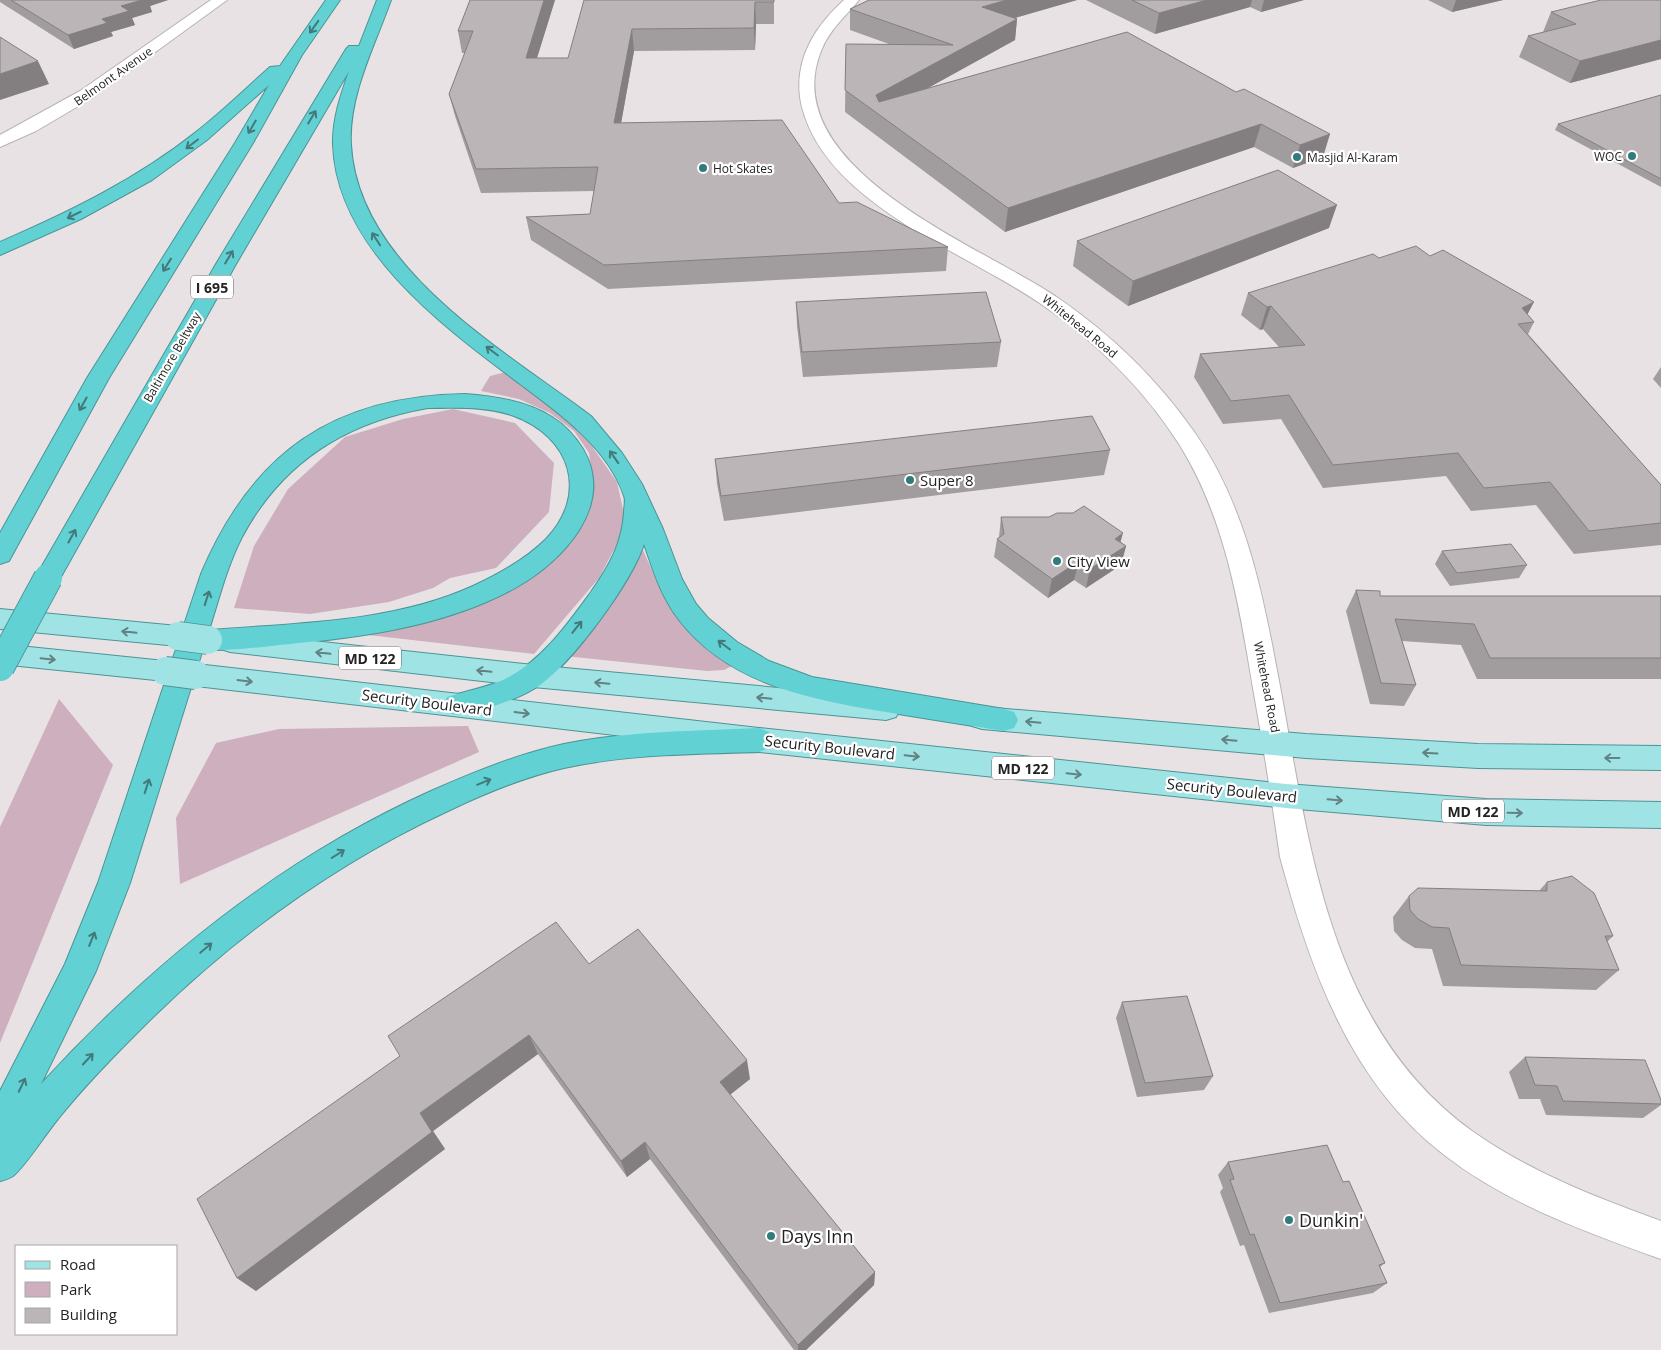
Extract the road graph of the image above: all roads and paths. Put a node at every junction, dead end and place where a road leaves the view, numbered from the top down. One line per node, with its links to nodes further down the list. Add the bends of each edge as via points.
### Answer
1 (220, 0): 6 (street, Belmont Avenue, via 78,102)
2 (333, 0): 5 (highway, one-way to 5)
3 (383, 0): 8 (highway, one-way to 3, via 624,471 583,422 419,292 388,259 366,225 346,176 342,144 347,101); 13 (highway, Baltimore Beltway / I 695, one-way to 3, bridge, via 226,264)
4 (852, 0): 18 (street, Whitehead Road, via 824,31 809,60 807,99 810,115 822,138 864,187 887,205 1020,281 1072,317 1123,361 1171,416 1207,470 1234,534 1247,580)
5 (294, 55): 7 (highway, one-way to 7, via 211,129 165,163 85,210); 9 (highway, one-way to 9, via 98,378)
6 (0, 142)
7 (0, 248)
8 (637, 500): 14 (highway, one-way to 8, via 548,662 620,569 635,528); 16 (highway, one-way to 8, via 846,694 794,683 760,669 698,625 678,598)
9 (0, 556)
10 (0, 619): 11 (main road, MD 122, one-way to 10, bridge)
11 (208, 640): 14 (main road, MD 122, one-way to 11); 22 (highway, one-way to 11, via 78,971 114,883 214,574 229,537 260,490 308,444 336,427 366,414 425,401 476,401 505,406 530,414 552,427 570,444 579,463 582,483 570,524 537,562 512,578 481,594 396,620 343,629)
12 (0, 654): 15 (main road, Security Boulevard / MD 122, one-way to 15, bridge)
13 (0, 667)
14 (533, 676): 15 (highway, via 502,694); 16 (main road, MD 122, one-way to 14)
15 (456, 705): 17 (main road, Security Boulevard / MD 122, one-way to 17)
16 (1004, 720): 18 (main road, MD 122, one-way to 16)
17 (760, 740): 20 (main road, Security Boulevard / MD 122, one-way to 20); 23 (highway, one-way to 17, via 90,1057 166,982 301,876 363,838 428,804 503,774 563,757 616,748)
18 (1278, 744): 19 (main road, MD 122, one-way to 18, via 1478,756); 20 (street, Whitehead Road)
19 (1661, 758)
20 (1286, 796): 21 (main road, Security Boulevard / MD 122, one-way to 21, via 1486,812); 24 (street, Whitehead Road, via 1296,857 1313,914 1348,1006 1378,1056 1418,1106 1456,1142 1551,1198)
21 (1661, 815)
22 (0, 1129)
23 (0, 1163)
24 (1661, 1240)

